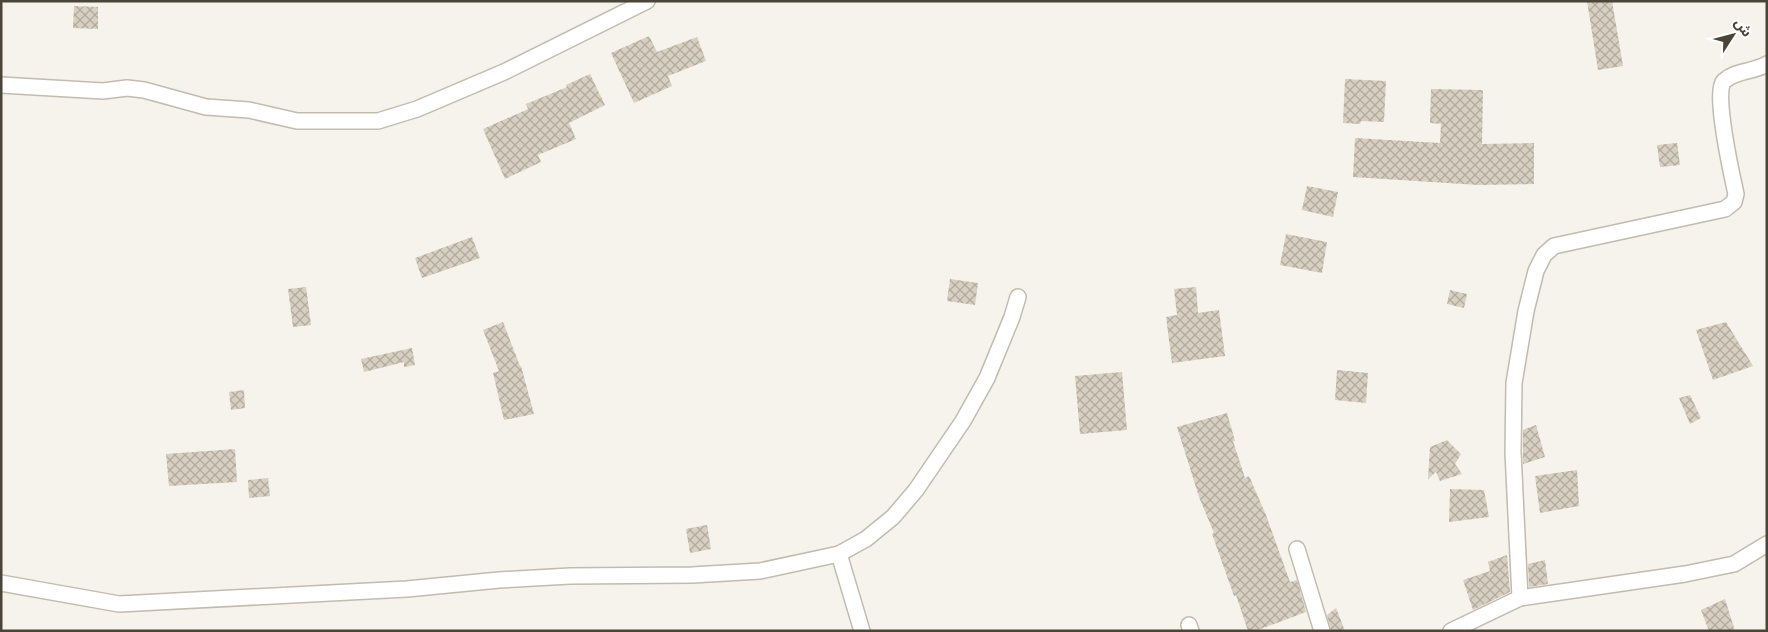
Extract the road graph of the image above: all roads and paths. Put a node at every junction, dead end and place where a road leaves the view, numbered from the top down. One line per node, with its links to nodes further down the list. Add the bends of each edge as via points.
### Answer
1 (647, 1): 3 (street, via 504,72 417,109 378,121 297,121 249,110 206,107 127,88 103,91)
2 (1767, 64): 9 (street, via 1731,76 1722,82 1720,90 1736,194 1734,202 1725,209 1554,246 1544,255 1536,271 1514,383 1512,452)
3 (1, 85)
4 (1018, 297): 7 (street, via 986,378 963,421 916,490 866,539)
5 (1767, 544): 9 (street, via 1734,564)
6 (1297, 549): 11 (street)
7 (839, 554): 8 (street, via 760,571 499,580 407,589 119,604); 10 (street)
8 (1, 583)
9 (1520, 598): 12 (street)
10 (862, 631)
11 (1322, 631)
12 (1451, 631)

